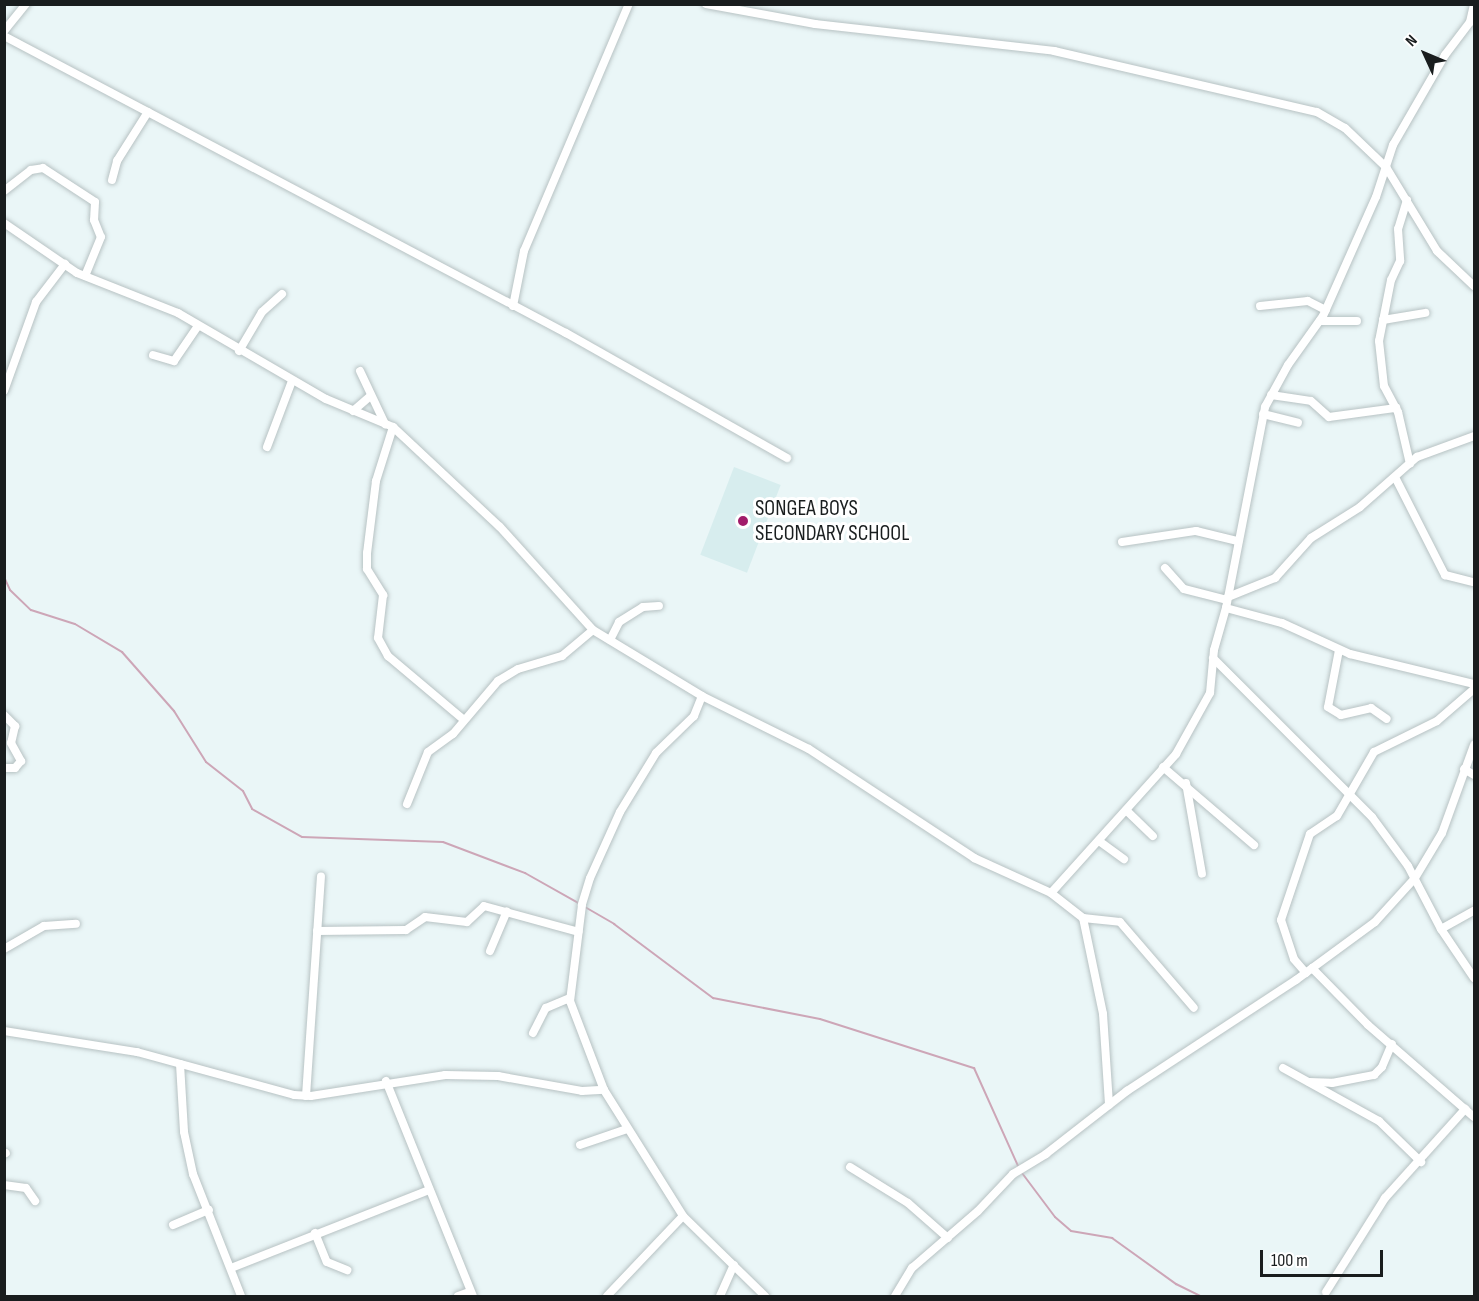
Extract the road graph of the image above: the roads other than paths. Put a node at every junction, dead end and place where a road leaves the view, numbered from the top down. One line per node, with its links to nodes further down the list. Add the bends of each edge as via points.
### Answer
1 (27, 4): 5 (street)
2 (629, 4): 17 (street, via 524,251)
3 (706, 4): 8 (street, via 815,24 1054,51 1173,76 1317,112 1345,128)
4 (1474, 4): 8 (street, via 1470,22 1427,85 1400,132)
5 (4, 31)
6 (4, 36): 7 (street)
7 (148, 112): 9 (street, via 117,161); 17 (street)
8 (1386, 167): 11 (street); 19 (street)
9 (112, 180)
10 (4, 191): 14 (street, via 31,170 43,168 95,202 94,220 101,237)
11 (1407, 200): 15 (street, via 1437,250); 21 (street, via 1398,229 1399,265 1391,280)
12 (4, 223): 13 (street)
13 (65, 264): 14 (street); 29 (street, via 36,302)
14 (85, 276): 24 (street, via 178,313)
15 (1474, 286)
16 (282, 294): 25 (street, via 262,312)
17 (513, 306): 39 (street)
18 (1260, 306): 19 (street, via 1308,301)
19 (1326, 310): 22 (street)
20 (1425, 313): 21 (street)
21 (1383, 320): 32 (street, via 1379,340 1382,375)
22 (1320, 321): 23 (street); 30 (street)
23 (1357, 321)
24 (198, 326): 25 (street); 26 (street, via 174,361)
25 (240, 351): 28 (street)
26 (153, 355)
27 (360, 371): 31 (street)
28 (292, 381): 33 (street); 38 (street)
29 (4, 391)
30 (1271, 395): 32 (street, via 1311,402 1329,417); 34 (street)
31 (370, 396): 33 (street); 36 (street)
32 (1396, 408): 40 (street)
33 (353, 411): 36 (street)
34 (1263, 414): 35 (street); 42 (street)
35 (1298, 423)
36 (388, 425): 48 (street, via 500,527); 56 (street, via 367,553 368,569 382,595 378,638 388,656)
37 (1474, 436): 40 (street, via 1428,452)
38 (267, 447)
39 (787, 458)
40 (1410, 464): 41 (street)
41 (1396, 479): 45 (street, via 1445,575); 46 (street, via 1319,532 1275,578)
42 (1237, 541): 43 (street, via 1196,531); 46 (street)
43 (1122, 542)
44 (1165, 568): 46 (street, via 1184,589)
45 (1474, 582)
46 (1227, 602): 50 (street); 51 (street)
47 (659, 606): 49 (street, via 643,607 619,622)
48 (593, 630): 49 (street); 56 (street, via 562,656 518,669 498,681)
49 (610, 640): 53 (street)
50 (1339, 650): 52 (street); 55 (street, via 1328,707 1341,715 1371,708)
51 (1213, 658): 58 (street, via 1210,693 1186,739); 63 (street)
52 (1474, 686): 63 (street, via 1437,721 1374,752)
53 (702, 696): 73 (street, via 809,749 974,858); 80 (street, via 694,716 658,750 620,812 590,878)
54 (4, 715): 59 (street, via 15,726 12,743 21,760 15,768)
55 (1387, 719)
56 (464, 720): 64 (street, via 453,734 428,752)
57 (1474, 745): 60 (street)
58 (1163, 767): 62 (street); 65 (street)
59 (4, 768)
60 (1464, 769): 61 (street); 72 (street, via 1442,833)
61 (1474, 775)
62 (1186, 783): 68 (street); 70 (street)
63 (1351, 793): 72 (street); 83 (street, via 1335,819 1314,828 1310,834 1282,914 1294,958)
64 (407, 804)
65 (1127, 811): 66 (street); 67 (street)
66 (1153, 836)
67 (1099, 841): 69 (street); 73 (street)
68 (1254, 845)
69 (1124, 859)
70 (1202, 874)
71 (321, 877): 79 (street)
72 (1415, 878): 78 (street); 83 (street, via 1375,922)
73 (1051, 892): 76 (street)
74 (507, 911): 79 (street, via 484,906 467,922 425,917 406,930); 80 (street); 82 (street)
75 (1474, 911): 78 (street)
76 (1083, 918): 86 (street, via 1120,922); 96 (street, via 1103,1014)
77 (76, 924): 81 (street, via 44,926)
78 (1441, 928): 84 (street)
79 (317, 932): 95 (street)
80 (579, 932): 85 (street)
81 (4, 949)
82 (490, 951)
83 (1309, 971): 89 (street); 96 (street)
84 (1474, 978)
85 (570, 998): 88 (street, via 546,1008); 94 (street)
86 (1194, 1008)
87 (4, 1031): 90 (street, via 88,1042)
88 (533, 1033)
89 (1392, 1044): 93 (street, via 1374,1075 1332,1083); 97 (street)
90 (180, 1064): 95 (street); 106 (street, via 186,1144 193,1174)
91 (1283, 1068): 93 (street)
92 (386, 1081): 94 (street, via 445,1075 498,1076 582,1091); 95 (street); 104 (street)
93 (1309, 1082): 101 (street, via 1380,1121)
94 (604, 1090): 99 (street)
95 (306, 1096)
96 (1109, 1105): 110 (street, via 1013,1174)
97 (1465, 1109): 98 (street); 101 (street)
98 (1474, 1117)
99 (627, 1129): 100 (street); 107 (street)
100 (580, 1145)
101 (1421, 1162): 114 (street, via 1385,1198)
102 (850, 1167): 110 (street, via 908,1203)
103 (4, 1185): 105 (street, via 26,1188)
104 (429, 1191): 109 (street); 115 (street)
105 (35, 1201)
106 (209, 1210): 108 (street); 112 (street)
107 (683, 1216): 111 (street); 118 (street)
108 (173, 1225)
109 (315, 1233): 112 (street); 113 (street, via 327,1263)
110 (948, 1238): 121 (street, via 912,1268)
111 (734, 1265): 119 (street); 120 (street)
112 (231, 1268): 116 (street)
113 (347, 1270)
114 (1326, 1292)
115 (471, 1294): 117 (street)
116 (241, 1296)
117 (458, 1296)
118 (607, 1296)
119 (720, 1296)
120 (765, 1296)
121 (895, 1296)

